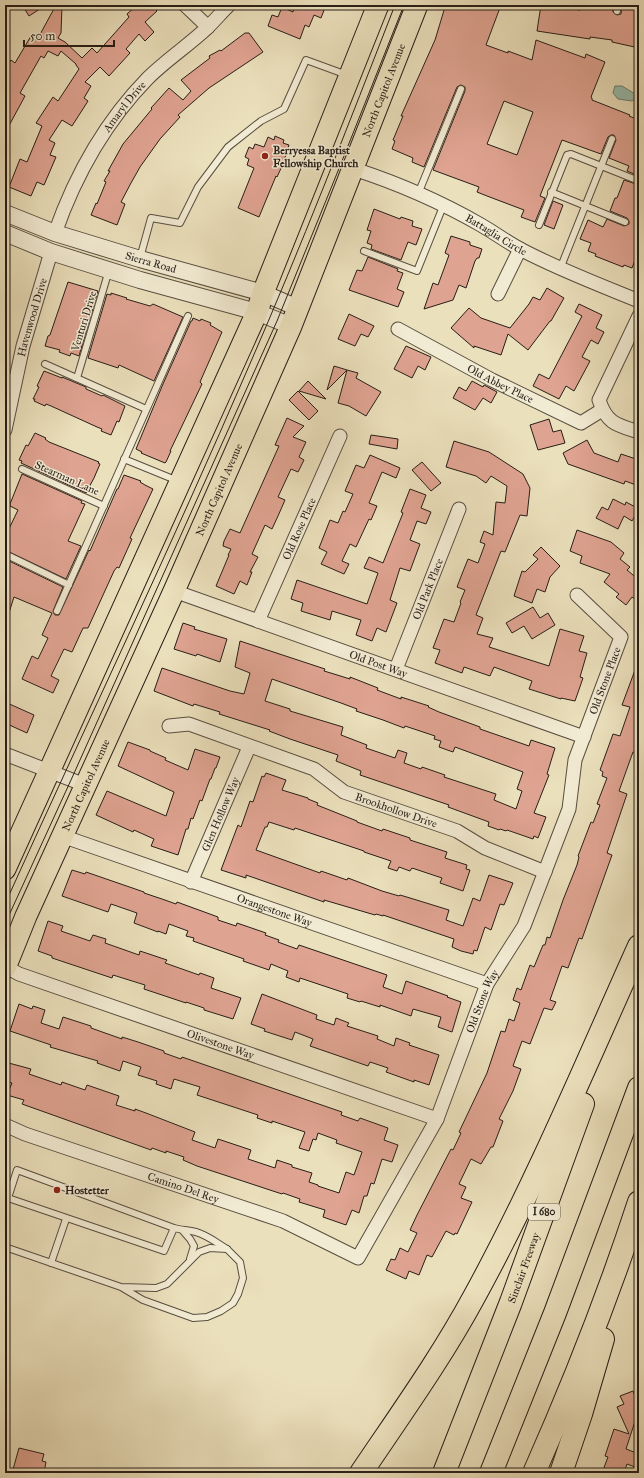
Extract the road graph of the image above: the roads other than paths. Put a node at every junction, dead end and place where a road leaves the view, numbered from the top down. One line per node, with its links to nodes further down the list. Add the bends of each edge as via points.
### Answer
1 (185, 5): 5 (street)
2 (228, 5): 5 (street, Amaryl Drive)
3 (378, 5): 6 (main road)
4 (417, 5): 10 (main road, North Capitol Avenue)
5 (208, 27): 20 (street, Amaryl Drive, via 148,78 115,115 95,145)
6 (351, 76): 24 (lane, via 306,60 284,109 261,121 228,147 198,187 180,223 150,218); 29 (main road)
7 (461, 89): 13 (lane)
8 (612, 139): 9 (lane)
9 (601, 166): 11 (lane); 12 (lane, via 571,154 567,155); 15 (lane)
10 (354, 169): 13 (street, Battaglia Circle); 32 (main road, North Capitol Avenue)
11 (639, 182)
12 (551, 192): 15 (lane); 18 (lane)
13 (418, 194): 14 (street, Battaglia Circle)
14 (444, 204): 21 (street, Battaglia Circle); 22 (lane, via 417,271)
15 (585, 206): 17 (lane); 25 (lane)
16 (5, 213): 20 (street, Sierra Road)
17 (626, 222)
18 (539, 225)
19 (5, 233): 23 (street, Sierra Road)
20 (55, 233): 24 (street, Sierra Road)
21 (520, 249): 25 (street, Battaglia Circle); 27 (street)
22 (364, 251)
23 (51, 252): 26 (street, Sierra Road); 38 (street, Havenwood Drive, via 23,346)
24 (140, 259): 29 (street, Sierra Road)
25 (560, 269): 28 (street, Battaglia Circle)
26 (109, 270): 29 (street, Sierra Road); 35 (lane, Venturi Drive)
27 (498, 294)
28 (639, 301)
29 (260, 303): 32 (street, Sierra Road); 43 (main road)
30 (188, 316): 36 (lane)
31 (639, 316): 37 (street, via 599,400)
32 (294, 317): 48 (main road, North Capitol Avenue)
33 (398, 329): 37 (street, Old Abbey Place, via 581,424)
34 (45, 364): 35 (lane)
35 (78, 378): 36 (lane)
36 (146, 409): 41 (lane)
37 (602, 410): 39 (street, via 615,424)
38 (5, 430)
39 (639, 432)
40 (340, 436): 51 (street, Old Rose Place)
41 (124, 459): 43 (lane); 44 (lane)
42 (22, 469): 44 (lane, Stearman Lane)
43 (180, 482): 57 (main road)
44 (104, 506): 47 (lane)
45 (459, 509): 52 (street, Old Park Place)
46 (5, 554): 47 (lane)
47 (69, 585): 50 (lane)
48 (174, 591): 51 (street, Old Post Way); 58 (main road, North Capitol Avenue)
49 (577, 596): 54 (street, Old Stone Place, via 621,637)
50 (57, 611)
51 (258, 621): 52 (street, Old Post Way)
52 (396, 669): 54 (street, Old Post Way)
53 (169, 726): 55 (street, Brookhollow Drive, via 189,724)
54 (584, 737): 61 (street, Old Stone Way, via 575,760 568,809)
55 (249, 746): 61 (street, Brookhollow Drive, via 314,769 344,792 457,831 485,848); 62 (street, Glen Hollow Way)
56 (5, 754): 57 (street)
57 (48, 770): 58 (street); 60 (main road)
58 (85, 785): 59 (main road, North Capitol Avenue)
59 (62, 836): 62 (street, Orangestone Way); 64 (main road, North Capitol Avenue)
60 (5, 869)
61 (545, 872): 65 (street, Old Stone Way, via 524,926)
62 (192, 882): 65 (street, Orangestone Way)
63 (639, 948): 80 (highway, via 506,1239 452,1337); 81 (highway, Sinclair Freeway / I 680, via 511,1302)
64 (5, 968): 67 (street, Olivestone Way)
65 (487, 984): 67 (street, Old Stone Way)
66 (639, 1088): 82 (highway, via 555,1313)
67 (437, 1119): 76 (street, Old Stone Way)
68 (5, 1125): 76 (street, Camino Del Rey, via 283,1221)
69 (639, 1202): 83 (highway, via 581,1360)
70 (639, 1215): 84 (highway, via 581,1414)
71 (66, 1219): 72 (lane, via 164,1251); 72 (lane, via 8,1198 17,1170); 78 (lane)
72 (174, 1228): 73 (lane)
73 (183, 1231): 75 (lane, via 206,1236); 77 (lane, via 194,1246)
74 (5, 1247): 78 (lane)
75 (226, 1249): 77 (lane, via 210,1248); 79 (lane, via 240,1262 243,1278 233,1303 207,1317 193,1318 143,1300)
76 (358, 1258)
77 (189, 1260): 79 (lane, via 167,1284 156,1288)
78 (51, 1263): 79 (lane)
79 (121, 1287)
80 (362, 1473)
81 (444, 1473)
82 (491, 1473)
83 (534, 1473)
84 (561, 1473)

